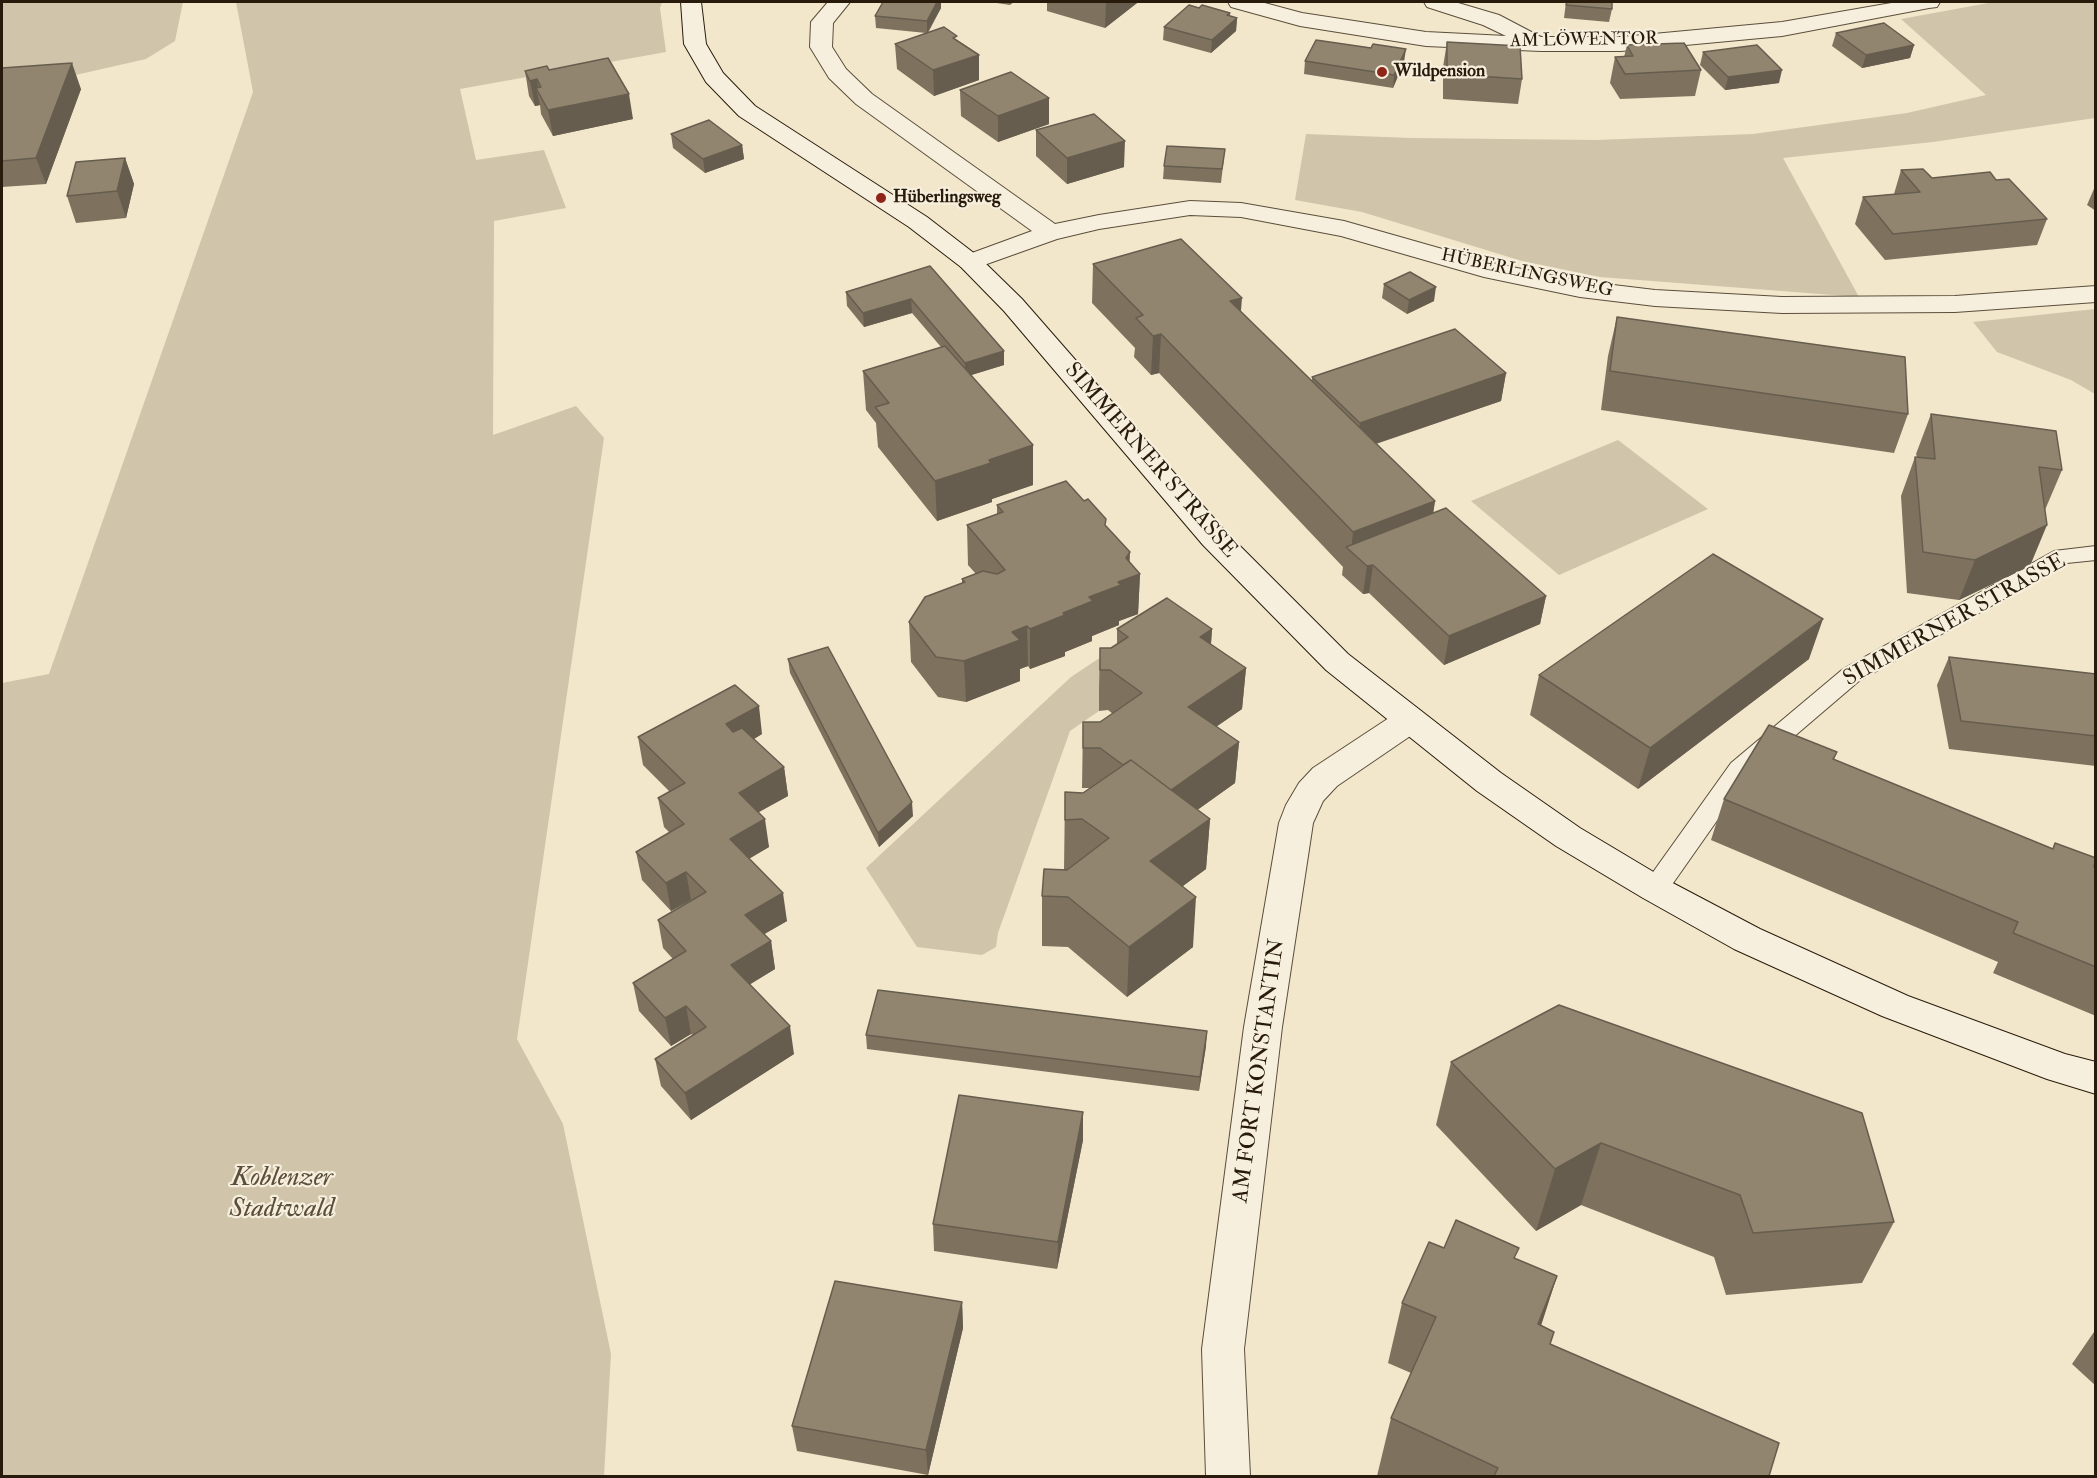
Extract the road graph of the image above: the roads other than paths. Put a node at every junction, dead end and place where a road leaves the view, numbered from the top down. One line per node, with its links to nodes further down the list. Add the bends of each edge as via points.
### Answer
1 (691, 2): 8 (street, SIMMERNER STRASSE, via 695,44 714,77 747,111 918,222)
2 (840, 2): 7 (street, via 822,22 820,46 837,73 864,99)
3 (1239, 2): 6 (street, AM LÖWENTOR, via 1300,19 1426,39)
4 (1435, 2): 6 (street, via 1491,20)
5 (1929, 2): 6 (street, AM LÖWENTOR, via 1782,29 1621,44)
6 (1540, 44)
7 (1050, 233): 8 (street, HÜBERLINGSWEG); 9 (street, HÜBERLINGSWEG, via 1190,208 1241,210 1344,230 1484,269 1580,289 1655,298 1782,305 1944,304)
8 (970, 262): 11 (street, SIMMERNER STRASSE, via 1214,538 1336,662)
9 (2096, 294)
10 (2096, 553): 12 (lane, SIMMERNER STRASSE, via 2062,556 1851,675 1740,769)
11 (1410, 720): 12 (street, SIMMERNER STRASSE, via 1498,789); 14 (street, AM FORT KONSTANTIN, via 1325,777 1303,805 1296,823 1263,1027 1222,1349)
12 (1655, 889): 13 (street, SIMMERNER STRASSE, via 1747,939 1895,1006 2060,1068)
13 (2096, 1077)
14 (1228, 1476)

